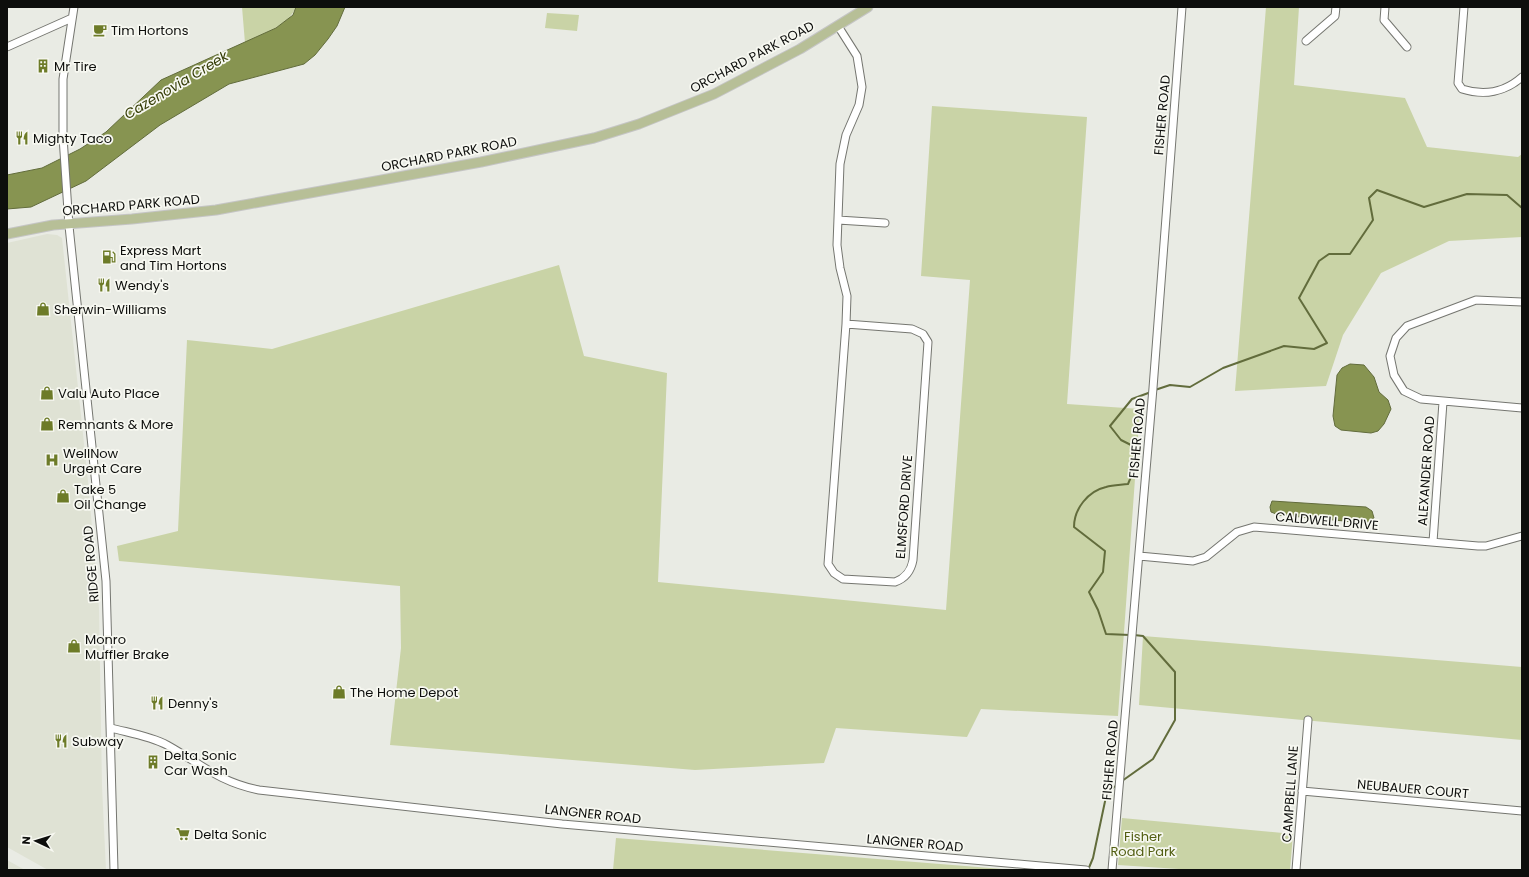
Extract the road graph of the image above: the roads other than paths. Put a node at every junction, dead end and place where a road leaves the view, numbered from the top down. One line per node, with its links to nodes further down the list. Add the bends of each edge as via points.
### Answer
1 (74, 7): 7 (street, RIDGE ROAD)
2 (868, 7): 8 (main road, ORCHARD PARK ROAD)
3 (1182, 7): 23 (street, FISHER ROAD)
4 (1336, 7): 9 (street, via 1335,16)
5 (1384, 7): 11 (street, via 1384,20)
6 (1464, 7): 12 (street, via 1458,82 1462,89 1503,90)
7 (72, 18): 10 (street); 14 (street, RIDGE ROAD, via 63,79 63,148)
8 (838, 26): 13 (street, ELMSFORD DRIVE, via 857,56 862,86 859,105 842,149); 14 (main road, ORCHARD PARK ROAD, via 714,94 639,124 587,140 216,210)
9 (1306, 42)
10 (7, 47)
11 (1407, 47)
12 (1522, 77)
13 (838, 220): 15 (street); 18 (street, ELMSFORD DRIVE, via 837,255 847,296)
14 (69, 223): 16 (main road, ORCHARD PARK ROAD); 25 (street, RIDGE ROAD, via 104,557)
15 (885, 223)
16 (7, 234)
17 (1522, 302): 19 (street, via 1486,300 1468,303 1407,326 1396,338 1390,356 1394,375 1404,391 1421,399)
18 (846, 324): 18 (street, ELMSFORD DRIVE, via 828,564 834,573 843,578 895,582 909,572 913,560 928,342 922,334 912,329)
19 (1443, 402): 20 (street); 22 (street, ALEXANDER ROAD)
20 (1522, 408)
21 (1522, 536): 22 (street, CALDWELL DRIVE, via 1486,546)
22 (1433, 542): 23 (street, CALDWELL DRIVE, via 1254,527 1237,532 1206,557 1193,561)
23 (1139, 556): 30 (street, FISHER ROAD)
24 (1308, 720): 26 (street, CAMPBELL LANE)
25 (111, 728): 28 (street, RIDGE ROAD); 29 (street, LANGNER ROAD, via 155,739 212,774 238,785 259,790 562,824)
26 (1302, 791): 27 (street, NEUBAUER COURT); 31 (street, CAMPBELL LANE)
27 (1522, 811)
28 (114, 870)
29 (1086, 870)
30 (1112, 870)
31 (1296, 870)

